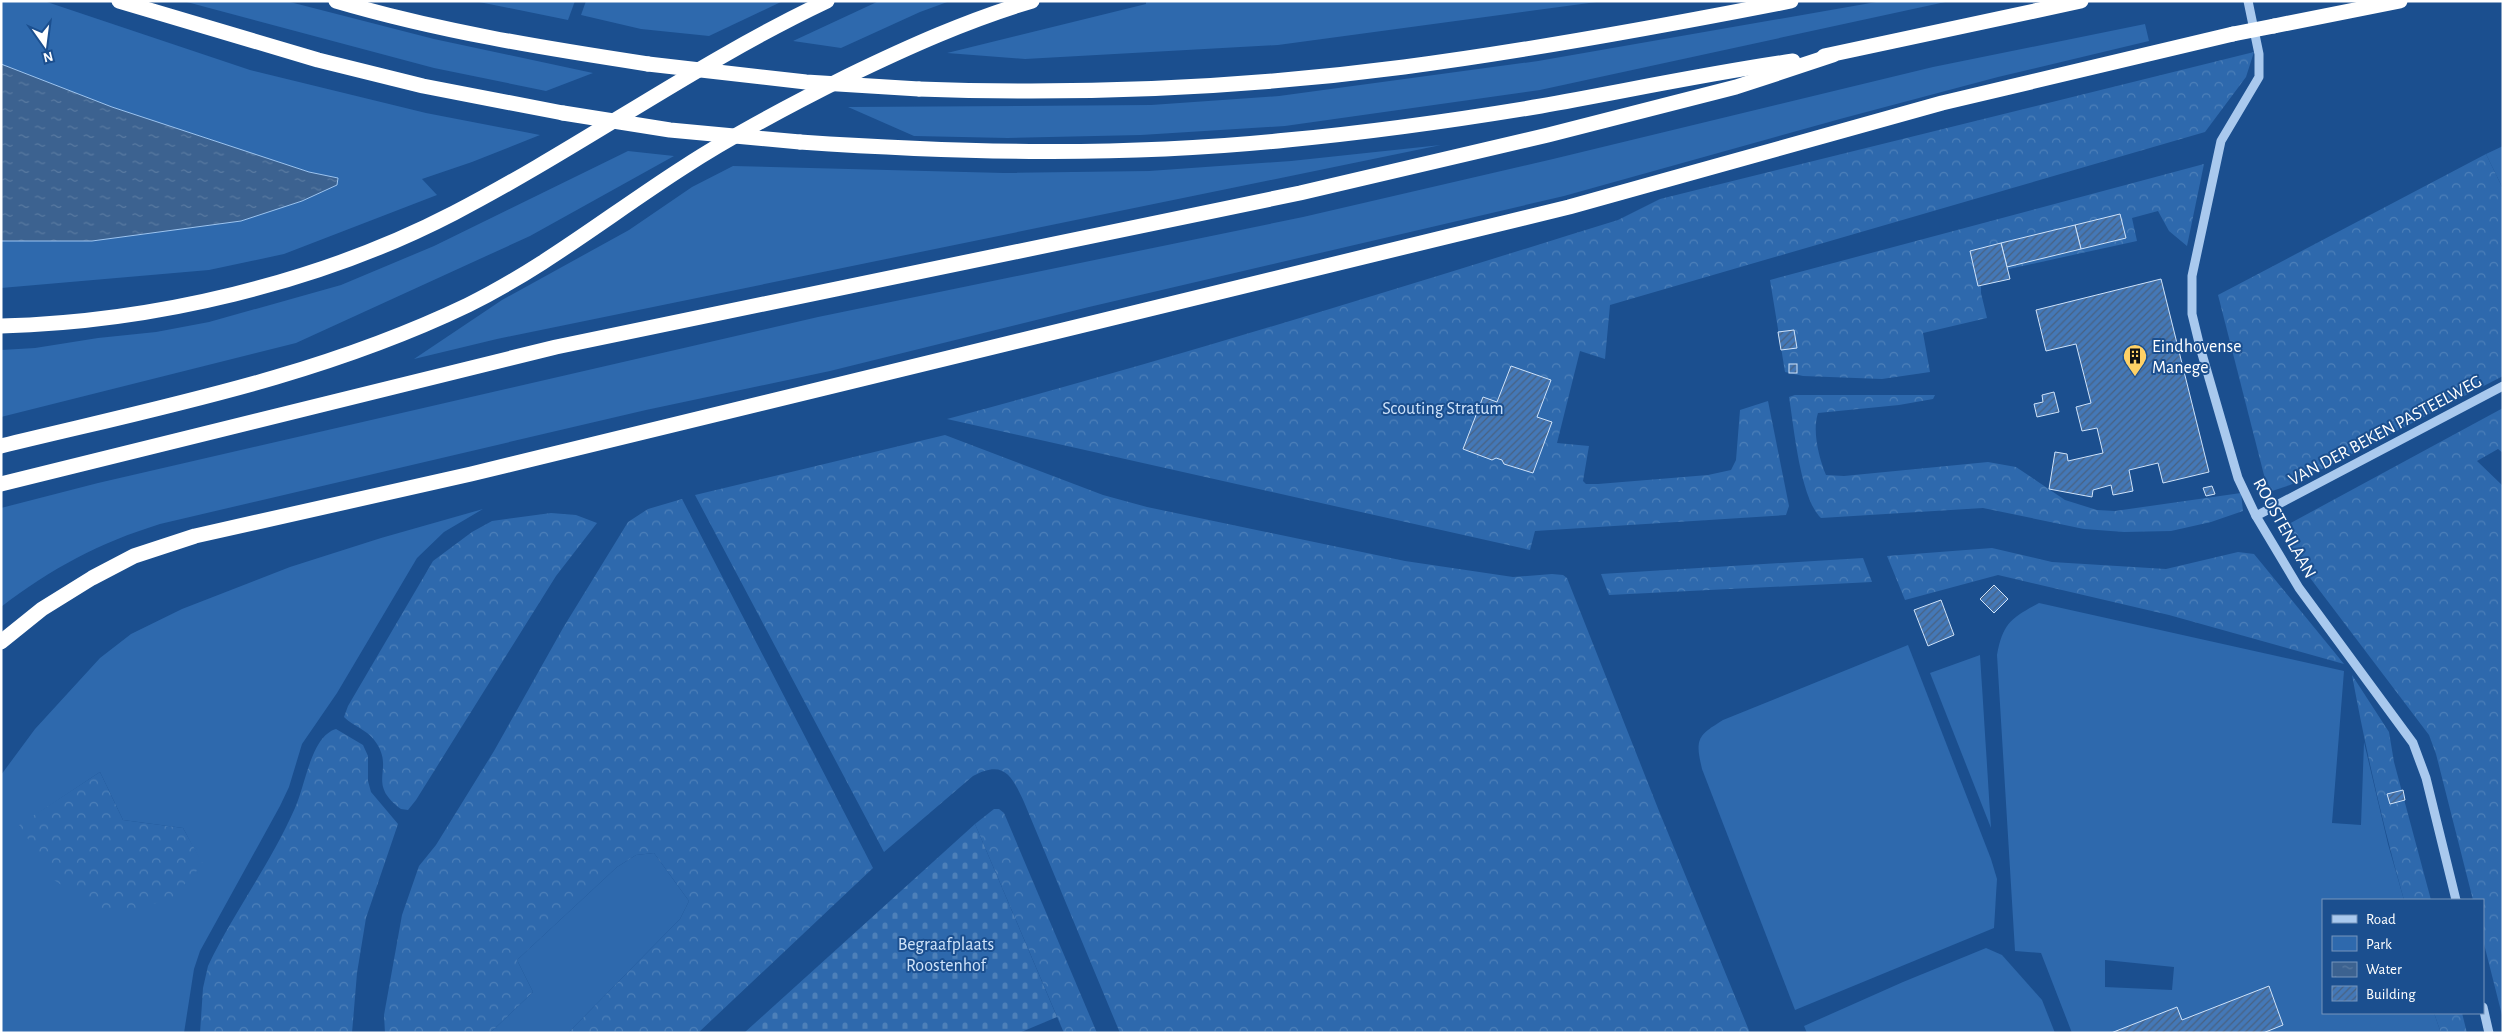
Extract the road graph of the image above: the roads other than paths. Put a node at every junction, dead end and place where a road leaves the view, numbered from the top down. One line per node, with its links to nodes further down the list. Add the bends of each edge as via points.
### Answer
1 (119, 1): 9 (highway, bridge, via 318,60 423,86 563,113 670,130 800,142 1006,152 1138,150 1284,141 1542,105 1716,72)
2 (336, 1): 5 (highway, bridge, via 526,45 648,64 806,82 1000,92 1107,90 1342,74 1465,59)
3 (827, 1): 10 (highway, via 743,44 522,176 382,246 286,280 199,302 87,319)
4 (1032, 1): 12 (highway, via 905,48 780,110 684,167 538,265 470,304 398,336 324,364 236,390)
5 (1791, 1)
6 (2081, 1): 9 (highway)
7 (2248, 1): 14 (street, ROOSTENLAAN, via 2259,54 2259,77 2221,141 2192,276 2192,314 2238,478)
8 (2400, 1): 15 (highway, bridge, via 2233,34 1942,102 1550,212 471,474 195,536 134,556 92,578 42,609)
9 (1833, 55): 13 (highway, via 1736,88 1529,140 1300,193 556,347)
10 (1, 326)
11 (2503, 386): 14 (street, VAN DER BEKEN PASTEELWEG)
12 (1, 446)
13 (1, 484)
14 (2256, 516): 16 (street, ROOSTENLAAN, via 2299,588 2413,743 2426,778)
15 (1, 642)
16 (2456, 899)
17 (2484, 1010): 18 (street)
18 (2489, 1033)

